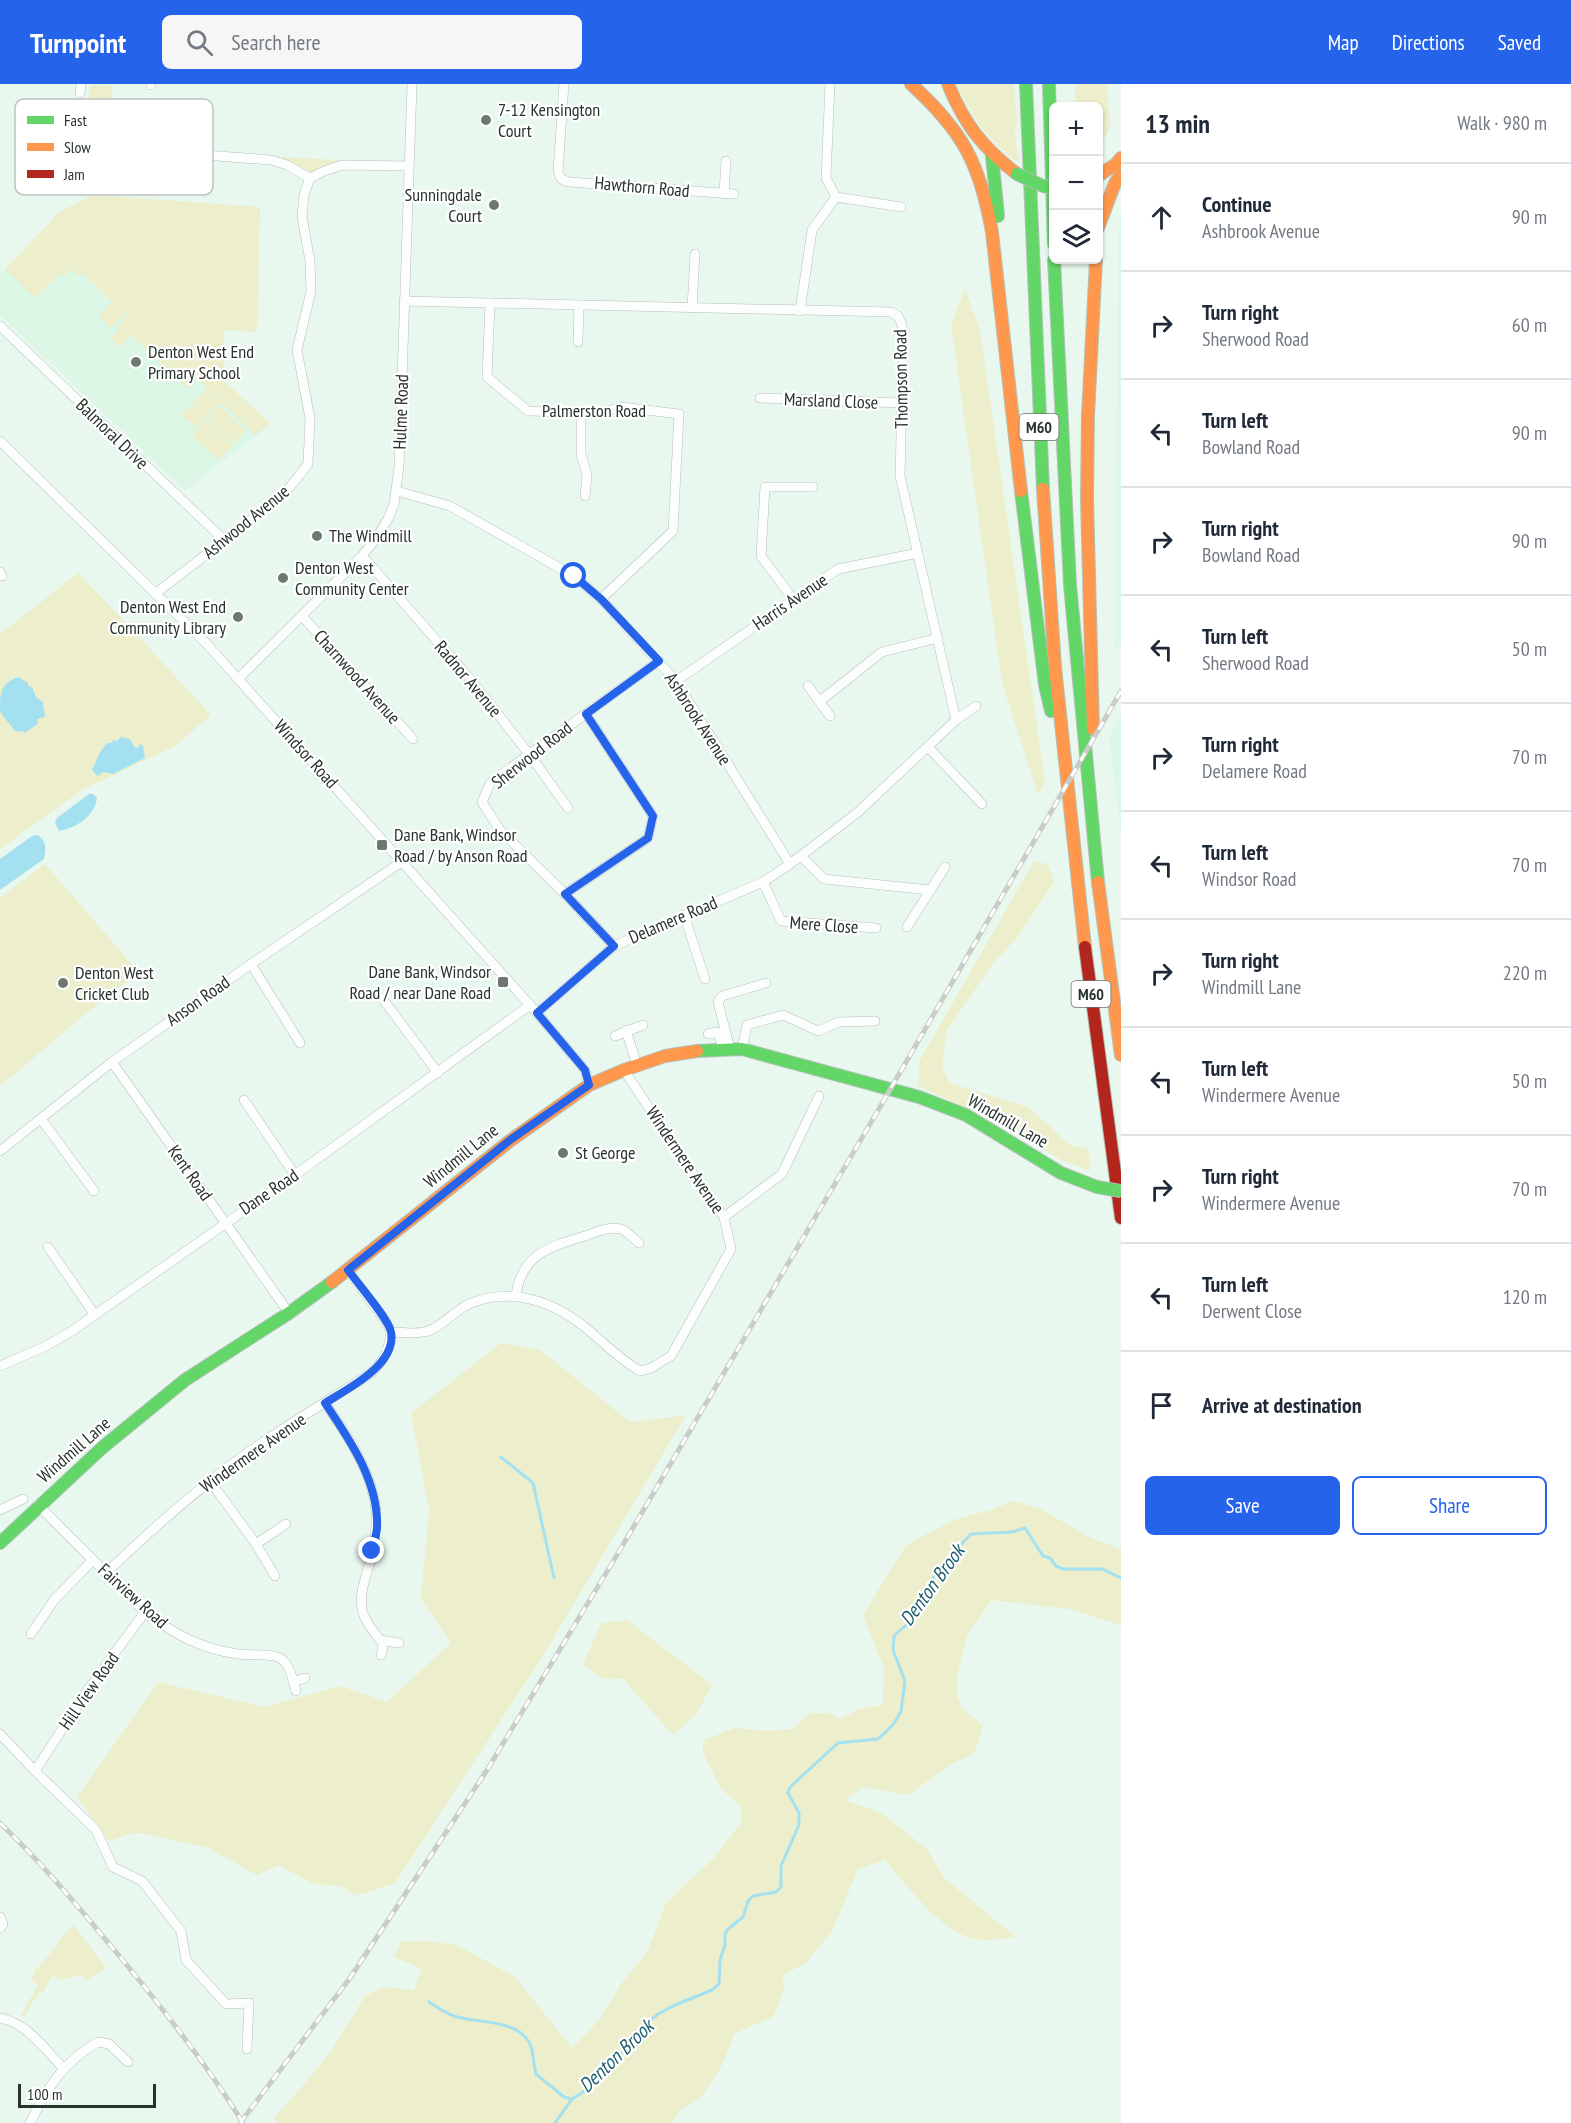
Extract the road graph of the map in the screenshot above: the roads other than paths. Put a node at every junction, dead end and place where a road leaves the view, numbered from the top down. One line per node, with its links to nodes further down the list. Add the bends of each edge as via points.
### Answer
1 (412, 84): 13 (street, Hulme Road)
2 (564, 84): 12 (street, Hawthorn Road, via 558,171 561,179 729,194)
3 (830, 84): 18 (street, via 826,178)
4 (911, 84): 25 (main road, M60, via 937,108 970,155 983,186)
5 (921, 84): 9 (main road)
6 (948, 84): 9 (main road)
7 (1026, 84): 60 (main road, M60, via 1040,454)
8 (1049, 84): 21 (main road)
9 (970, 130): 11 (main road)
10 (213, 155): 16 (street, via 271,159)
11 (992, 156): 17 (main road, bridge, via 1017,174); 25 (main road, M60)
12 (726, 161)
13 (408, 166): 16 (street, via 342,165); 26 (street, Hulme Road)
14 (1119, 166): 15 (main road); 19 (main road, via 1115,183)
15 (1103, 174)
16 (310, 178): 40 (street, Ashwood Avenue, via 302,217 311,291 297,350 310,418 308,464 283,494)
17 (1049, 187)
18 (836, 197): 20 (street); 30 (street, via 812,230)
19 (1103, 203)
20 (901, 207)
21 (1052, 210)
22 (695, 254): 29 (street)
23 (1054, 264): 67 (main road, M60, via 1070,585)
24 (1096, 264): 67 (main road, M60, via 1087,499)
25 (999, 292): 60 (main road, M60, via 1045,685)
26 (404, 301): 27 (street, Thompson Road); 38 (street, Hulme Road)
27 (490, 303): 28 (street, Thompson Road); 35 (street, Palmerston Road, via 487,377 528,411)
28 (579, 305): 29 (street, Thompson Road); 32 (street)
29 (692, 308): 30 (street, Thompson Road)
30 (800, 311): 34 (street, Thompson Road, via 898,315 902,325)
31 (0, 326): 40 (street, Balmoral Drive)
32 (578, 342)
33 (760, 398): 34 (street, Marsland Close)
34 (902, 403): 41 (street, Thompson Road, via 900,476)
35 (580, 412): 39 (street, via 580,454 587,475); 44 (street, Palmerston Road, via 601,413 622,407 679,414 673,531)
36 (0, 441): 43 (street, Windsor Road)
37 (813, 487): 45 (street, via 765,487 761,556)
38 (397, 491): 42 (street, Hulme Road, via 383,528); 44 (street, Ashbrook Avenue, via 450,506 574,576)
39 (585, 496)
40 (225, 541): 43 (street, Ashwood Avenue)
41 (918, 553): 45 (street, Harris Avenue, via 838,569); 47 (street, Thompson Road)
42 (361, 557): 46 (street, Hulme Road); 59 (street, Radnor Avenue, via 472,681)
43 (155, 594): 49 (street, Windsor Road)
44 (601, 599): 48 (street, Ashbrook Avenue)
45 (793, 599): 50 (street, Harris Avenue)
46 (302, 616): 49 (street, Hulme Road); 57 (street, Charnwood Avenue)
47 (938, 638): 52 (street, via 882,652); 56 (street, Thompson Road)
48 (659, 661): 50 (street, Ashbrook Avenue); 54 (street, Sherwood Road)
49 (238, 680): 64 (street, Windsor Road)
50 (676, 681): 65 (street, Ashbrook Avenue)
51 (808, 686): 52 (street)
52 (820, 701): 55 (street)
53 (976, 706): 56 (street)
54 (586, 714): 59 (street, Sherwood Road); 70 (street, via 653,816 648,838)
55 (830, 716)
56 (956, 720): 58 (street)
57 (412, 739)
58 (928, 747): 61 (street); 63 (street, via 857,813)
59 (529, 754): 62 (street, Radnor Avenue); 70 (street, Sherwood Road, via 491,782 482,802 500,830)
60 (1065, 770): 101 (main road, M60)
61 (982, 804)
62 (568, 808)
63 (801, 856): 65 (street); 69 (street, via 824,879)
64 (403, 861): 75 (street, Anson Road); 79 (street, Windsor Road)
65 (790, 864): 68 (street, Delamere Road)
66 (945, 867): 69 (street)
67 (1097, 877): 87 (main road, M60)
68 (763, 882): 71 (street, Delamere Road); 73 (street, Mere Close, via 781,921)
69 (930, 890): 72 (street)
70 (565, 894): 74 (street, Sherwood Road)
71 (684, 915): 74 (street, Delamere Road); 76 (street)
72 (907, 927)
73 (876, 928)
74 (614, 946): 79 (street, Delamere Road)
75 (251, 964): 85 (street); 88 (street, Anson Road)
76 (705, 979)
77 (766, 983): 86 (street, via 722,996 718,1002)
78 (382, 998): 91 (street)
79 (534, 1009): 91 (street, Dane Road); 92 (street, Windsor Road, via 585,1070)
80 (875, 1021): 86 (street, via 839,1022 818,1031 783,1015 747,1025)
81 (643, 1025): 82 (street)
82 (626, 1030): 84 (street); 89 (street)
83 (708, 1034): 86 (street, via 719,1033)
84 (615, 1036)
85 (300, 1043)
86 (732, 1049): 89 (main road, Windmill Lane, via 665,1056); 99 (main road, Windmill Lane, bridge, via 919,1097 966,1115 1060,1173)
87 (1121, 1055)
88 (112, 1062): 95 (street, Anson Road); 102 (street, Kent Road)
89 (637, 1065): 90 (main road, Windmill Lane)
90 (624, 1070): 92 (main road, Windmill Lane); 100 (street, Windermere Avenue)
91 (438, 1073): 97 (street, Dane Road)
92 (589, 1085): 105 (main road, Windmill Lane, via 510,1140)
93 (819, 1096): 100 (street, via 782,1174)
94 (243, 1100): 97 (street)
95 (41, 1119): 96 (street, Anson Road); 98 (street)
96 (0, 1151)
97 (295, 1175): 102 (street, Dane Road)
98 (94, 1191)
99 (1121, 1191)
100 (724, 1216): 106 (street, Windermere Avenue, via 731,1249 671,1356 651,1368 640,1371 622,1361 572,1317)
101 (1121, 1218)
102 (225, 1222): 107 (street, Kent Road); 108 (street, Dane Road)
103 (639, 1243): 106 (street, via 622,1229 604,1229 544,1249 531,1260)
104 (48, 1247): 108 (street)
105 (348, 1270): 107 (main road, Windmill Lane); 109 (street)
106 (516, 1295): 109 (street, Windermere Avenue, via 472,1302 426,1332)
107 (289, 1313): 114 (main road, Windmill Lane, via 185,1380)
108 (95, 1314): 110 (street, Dane Road, via 44,1347)
109 (391, 1332): 111 (street, Windermere Avenue, via 381,1364)
110 (0, 1366)
111 (325, 1403): 112 (street, Windermere Avenue, via 265,1440); 124 (street, via 370,1483 377,1529 361,1607 370,1627)
112 (210, 1481): 118 (street); 120 (street, Windermere Avenue)
113 (23, 1499): 115 (street)
114 (38, 1505): 117 (main road, Windmill Lane); 119 (street, Fairview Road)
115 (0, 1510)
116 (286, 1524): 118 (street)
117 (0, 1543)
118 (256, 1544): 121 (street)
119 (93, 1560): 120 (street, Fairview Road); 123 (street, via 54,1600)
120 (106, 1573): 122 (street, Fairview Road)
121 (275, 1576)
122 (145, 1612): 127 (street, Fairview Road, via 203,1646 281,1659 295,1686); 129 (street, Hill View Road)
123 (31, 1634)
124 (384, 1641): 125 (street); 126 (street)
125 (399, 1643)
126 (381, 1656)
127 (305, 1678)
128 (0, 1734): 129 (street)
129 (35, 1771): 133 (street, via 96,1830 113,1867 142,1881 181,1931 186,1960 226,2004 249,2003)
130 (0, 1917): 131 (street)
131 (0, 1928)
132 (0, 2018): 135 (street, via 20,2025)
133 (248, 2049)
134 (128, 2062): 135 (street, via 109,2044 98,2042)
135 (63, 2068): 136 (street)
136 (30, 2123)

